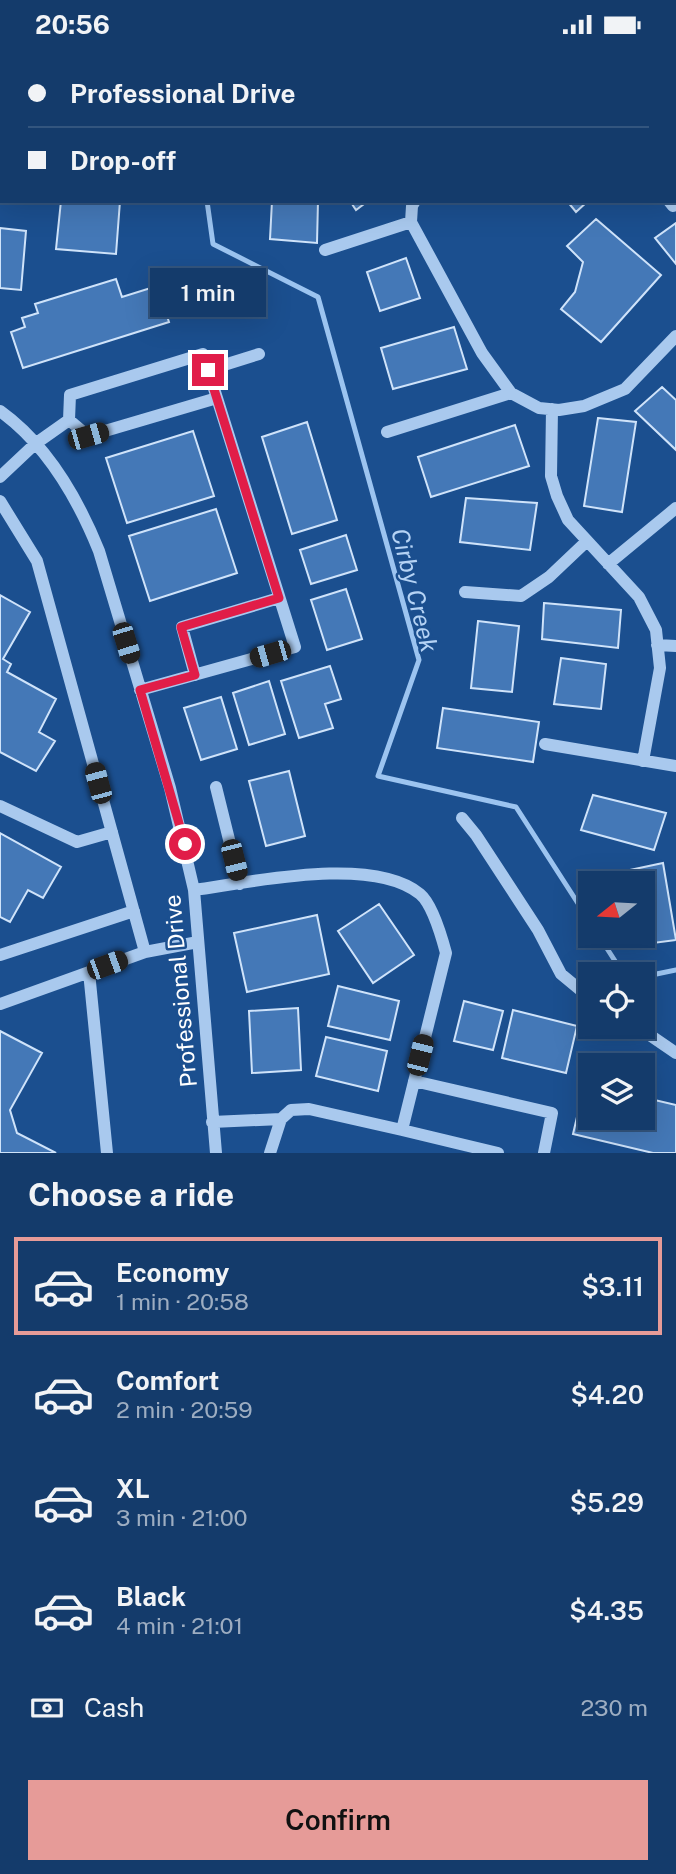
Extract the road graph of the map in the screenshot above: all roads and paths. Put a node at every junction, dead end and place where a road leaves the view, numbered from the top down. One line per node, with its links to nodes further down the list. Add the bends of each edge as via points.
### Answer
1 (414, 203): 2 (street)
2 (411, 222): 3 (street); 7 (street, via 482,353)
3 (325, 250)
4 (676, 338): 9 (street, via 625,389 584,406)
5 (259, 354): 6 (street)
6 (208, 370): 8 (street); 11 (street, via 203,354 70,395)
7 (511, 393): 9 (street, via 539,408); 12 (street)
8 (217, 398): 11 (street, via 88,436); 20 (street)
9 (552, 409): 17 (street, via 551,476 568,520)
10 (0, 411): 13 (street, Professional Drive)
11 (69, 420): 13 (street)
12 (387, 432)
13 (35, 445): 14 (street); 24 (street, Professional Drive, via 86,520)
14 (0, 477)
15 (0, 501): 31 (street, via 37,561)
16 (676, 508): 18 (street)
17 (587, 541): 18 (street); 19 (street, via 521,596)
18 (608, 564): 21 (street, via 639,597 656,630)
19 (465, 592)
20 (279, 598): 23 (street, via 181,627); 23 (street, via 295,647)
21 (657, 645): 22 (street); 26 (street, via 660,668)
22 (676, 646)
23 (195, 675): 24 (street)
24 (140, 690): 33 (street, Professional Drive)
25 (545, 744): 26 (street)
26 (643, 761): 27 (street)
27 (676, 766)
28 (216, 787): 32 (street)
29 (0, 806): 31 (street, via 77,842)
30 (462, 818): 39 (street, via 538,930 561,974)
31 (112, 832): 34 (street)
32 (240, 884): 33 (street); 43 (street, via 329,873 391,878 422,895 446,953)
33 (194, 890): 35 (street, Professional Drive)
34 (134, 911): 36 (street); 37 (street)
35 (198, 942): 36 (street); 45 (street, Professional Drive)
36 (145, 952): 38 (street)
37 (0, 955)
38 (89, 972): 40 (street); 47 (street)
39 (578, 988)
40 (0, 1004)
41 (655, 1039): 42 (street)
42 (676, 1053)
43 (414, 1081): 46 (street); 51 (street, via 552,1113)
44 (281, 1119): 45 (street); 46 (street, via 291,1110 309,1109); 49 (street)
45 (212, 1122): 48 (street, Professional Drive)
46 (402, 1130): 50 (street)
47 (107, 1153)
48 (216, 1153)
49 (270, 1153)
50 (498, 1153)
51 (544, 1153)

